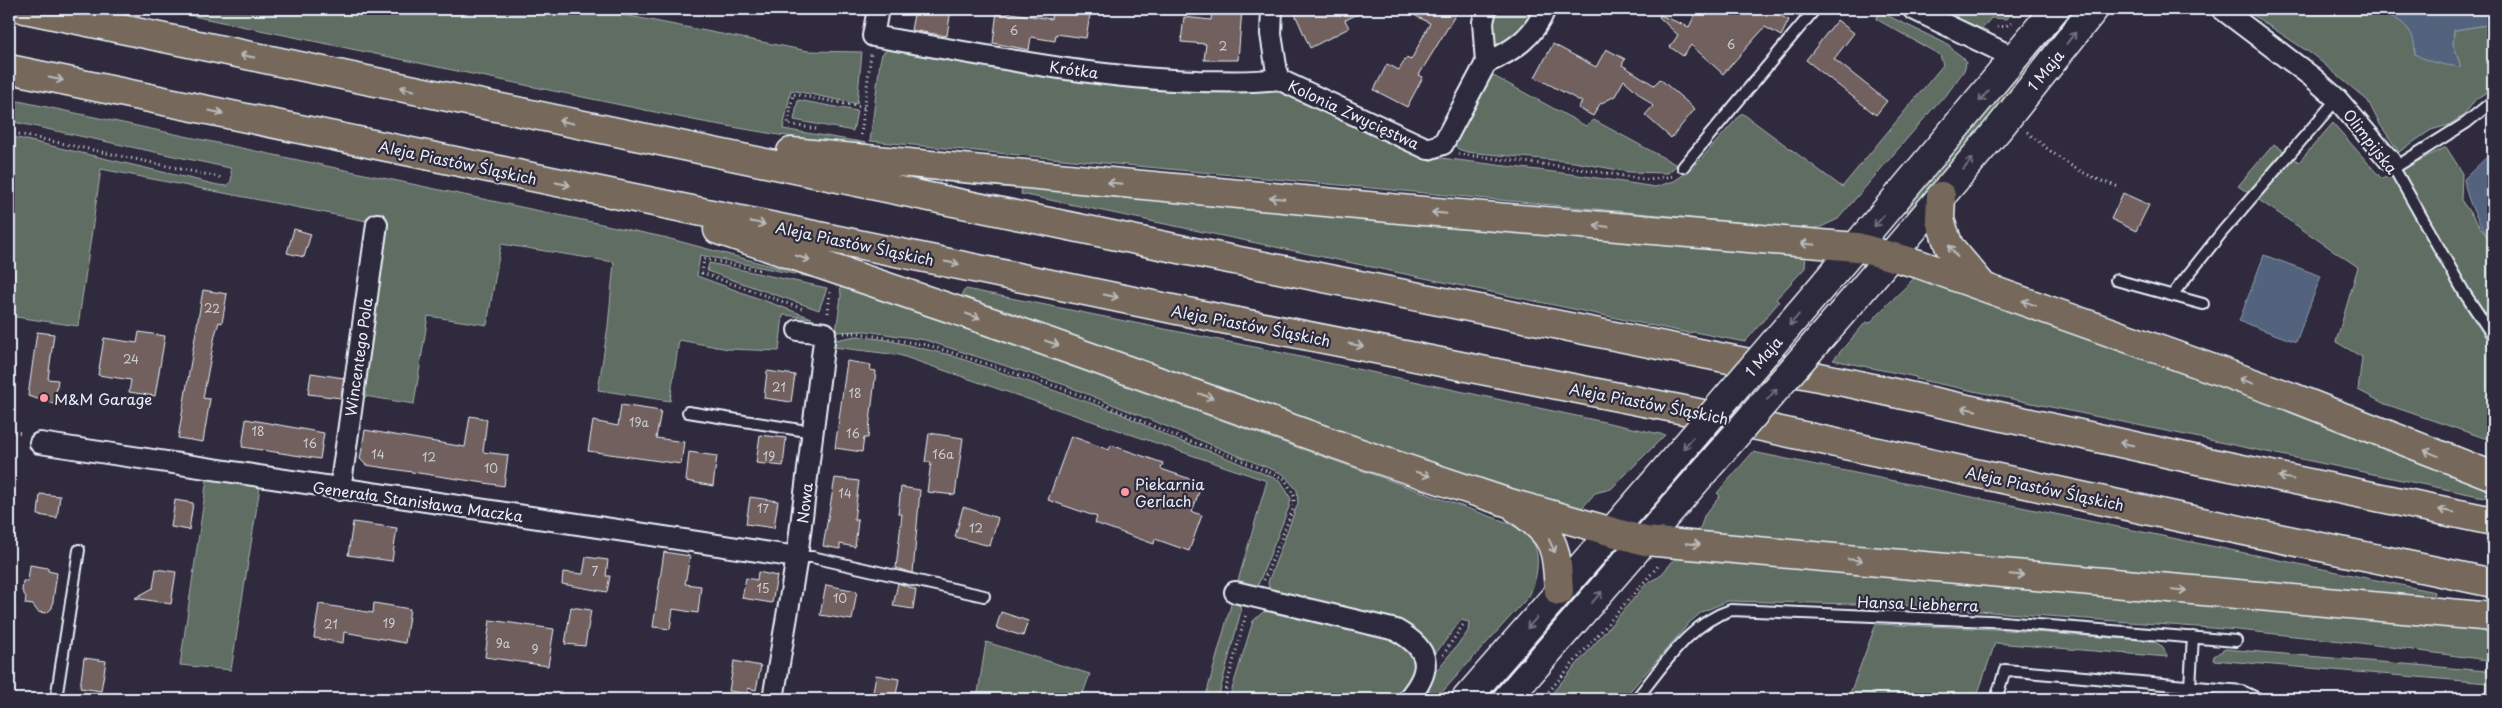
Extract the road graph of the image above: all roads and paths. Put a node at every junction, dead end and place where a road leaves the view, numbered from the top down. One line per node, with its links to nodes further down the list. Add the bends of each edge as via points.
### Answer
1 (25, 9): 25 (highway, one-way to 1)
2 (878, 9): 12 (street)
3 (1272, 9): 17 (street, Kolonia Zwycięstwa, via 1271,34)
4 (1486, 9): 15 (street, via 1483,22)
5 (1545, 9): 15 (street, via 1528,38)
6 (1815, 9): 30 (lane)
7 (1913, 9): 13 (street)
8 (2055, 9): 14 (main road, 1 Maja)
9 (2094, 9): 34 (main road, 1 Maja, one-way to 9)
10 (2222, 9): 18 (street, Olimpijska)
11 (2016, 19): 13 (path, via 2006,26 1993,27)
12 (873, 36): 17 (street, Krótka, via 1160,80 1257,82); 20 (path)
13 (1984, 43): 14 (street)
14 (2015, 58): 36 (main road, 1 Maja, one-way to 36)
15 (1486, 63): 28 (street)
16 (9, 69): 33 (highway, Aleja Piastów Śląskich, one-way to 33)
17 (1278, 78): 28 (street, Kolonia Zwycięstwa, via 1428,149)
18 (2337, 99): 29 (street, Olimpijska); 42 (lane)
19 (2493, 101): 29 (lane, via 2466,122)
20 (866, 108): 22 (path, via 793,94 788,124); 23 (path)
21 (2021, 127): 32 (path, via 2072,168)
22 (824, 130)
23 (862, 130)
24 (9, 132): 31 (path)
25 (613, 132): 36 (highway, one-way to 25, via 1391,209 818,155); 54 (highway, one-way to 25, via 1854,384)
26 (852, 135): 27 (path)
27 (861, 137)
28 (1443, 144): 30 (path, via 1458,154 1472,157 1649,180 1673,176)
29 (2392, 165): 47 (lane, Olimpijska, via 2465,294)
30 (1683, 167)
31 (223, 178)
32 (2119, 187)
33 (607, 193): 53 (highway, one-way to 53, via 1025,333); 60 (highway, Aleja Piastów Śląskich, one-way to 60, via 1684,410)
34 (1941, 196): 37 (main road, 1 Maja); 40 (highway, one-way to 34, via 1949,246 1940,220)
35 (377, 224): 52 (street, Wincentego Pola)
36 (1857, 247): 37 (highway); 55 (main road, 1 Maja, one-way to 55, bridge)
37 (1892, 255): 40 (highway); 56 (main road, 1 Maja, one-way to 37, bridge)
38 (763, 271): 44 (path, via 704,259 702,273)
39 (2116, 280): 42 (lane)
40 (1985, 288): 51 (highway, one-way to 40, via 2292,398)
41 (831, 289): 45 (path)
42 (2172, 295): 43 (lane)
43 (2203, 304)
44 (807, 310)
45 (826, 325): 46 (street); 49 (street, Nowa); 64 (path, via 838,335 858,333 931,346 1082,396 1285,479 1294,496 1294,507)
46 (798, 330)
47 (2493, 336)
48 (688, 412): 49 (lane)
49 (813, 432): 58 (street, Nowa)
50 (40, 443): 52 (street, Generała Stanisława Maczka)
51 (2493, 476)
52 (340, 490): 58 (street, Generała Stanisława Maczka)
53 (1506, 502): 55 (highway); 61 (highway, one-way to 61, via 1540,525 1554,546)
54 (2493, 521)
55 (1609, 533): 56 (highway); 61 (main road, 1 Maja)
56 (1644, 541): 65 (highway, one-way to 65); 74 (main road, 1 Maja, one-way to 56)
57 (78, 550): 69 (lane)
58 (796, 557): 63 (lane, via 812,557); 70 (street, Nowa)
59 (1664, 561): 75 (path)
60 (2493, 583)
61 (1559, 591): 73 (main road, 1 Maja, one-way to 73)
62 (1235, 592): 64 (street)
63 (984, 596)
64 (1255, 597): 71 (path, via 1247,610); 72 (street, via 1396,630 1414,640 1425,662 1416,690)
65 (2493, 617)
66 (2193, 637): 67 (lane, Hansa Liebherra); 68 (lane); 76 (lane, Hansa Liebherra, via 1990,621 1731,610 1699,625)
67 (2236, 641)
68 (2190, 686): 77 (lane, via 2005,670); 78 (lane, via 2242,690)
69 (56, 699)
70 (773, 699)
71 (1223, 699)
72 (1408, 699)
73 (1466, 699)
74 (1507, 699)
75 (1542, 699)
76 (1636, 699)
77 (1996, 699)
78 (2259, 699)

